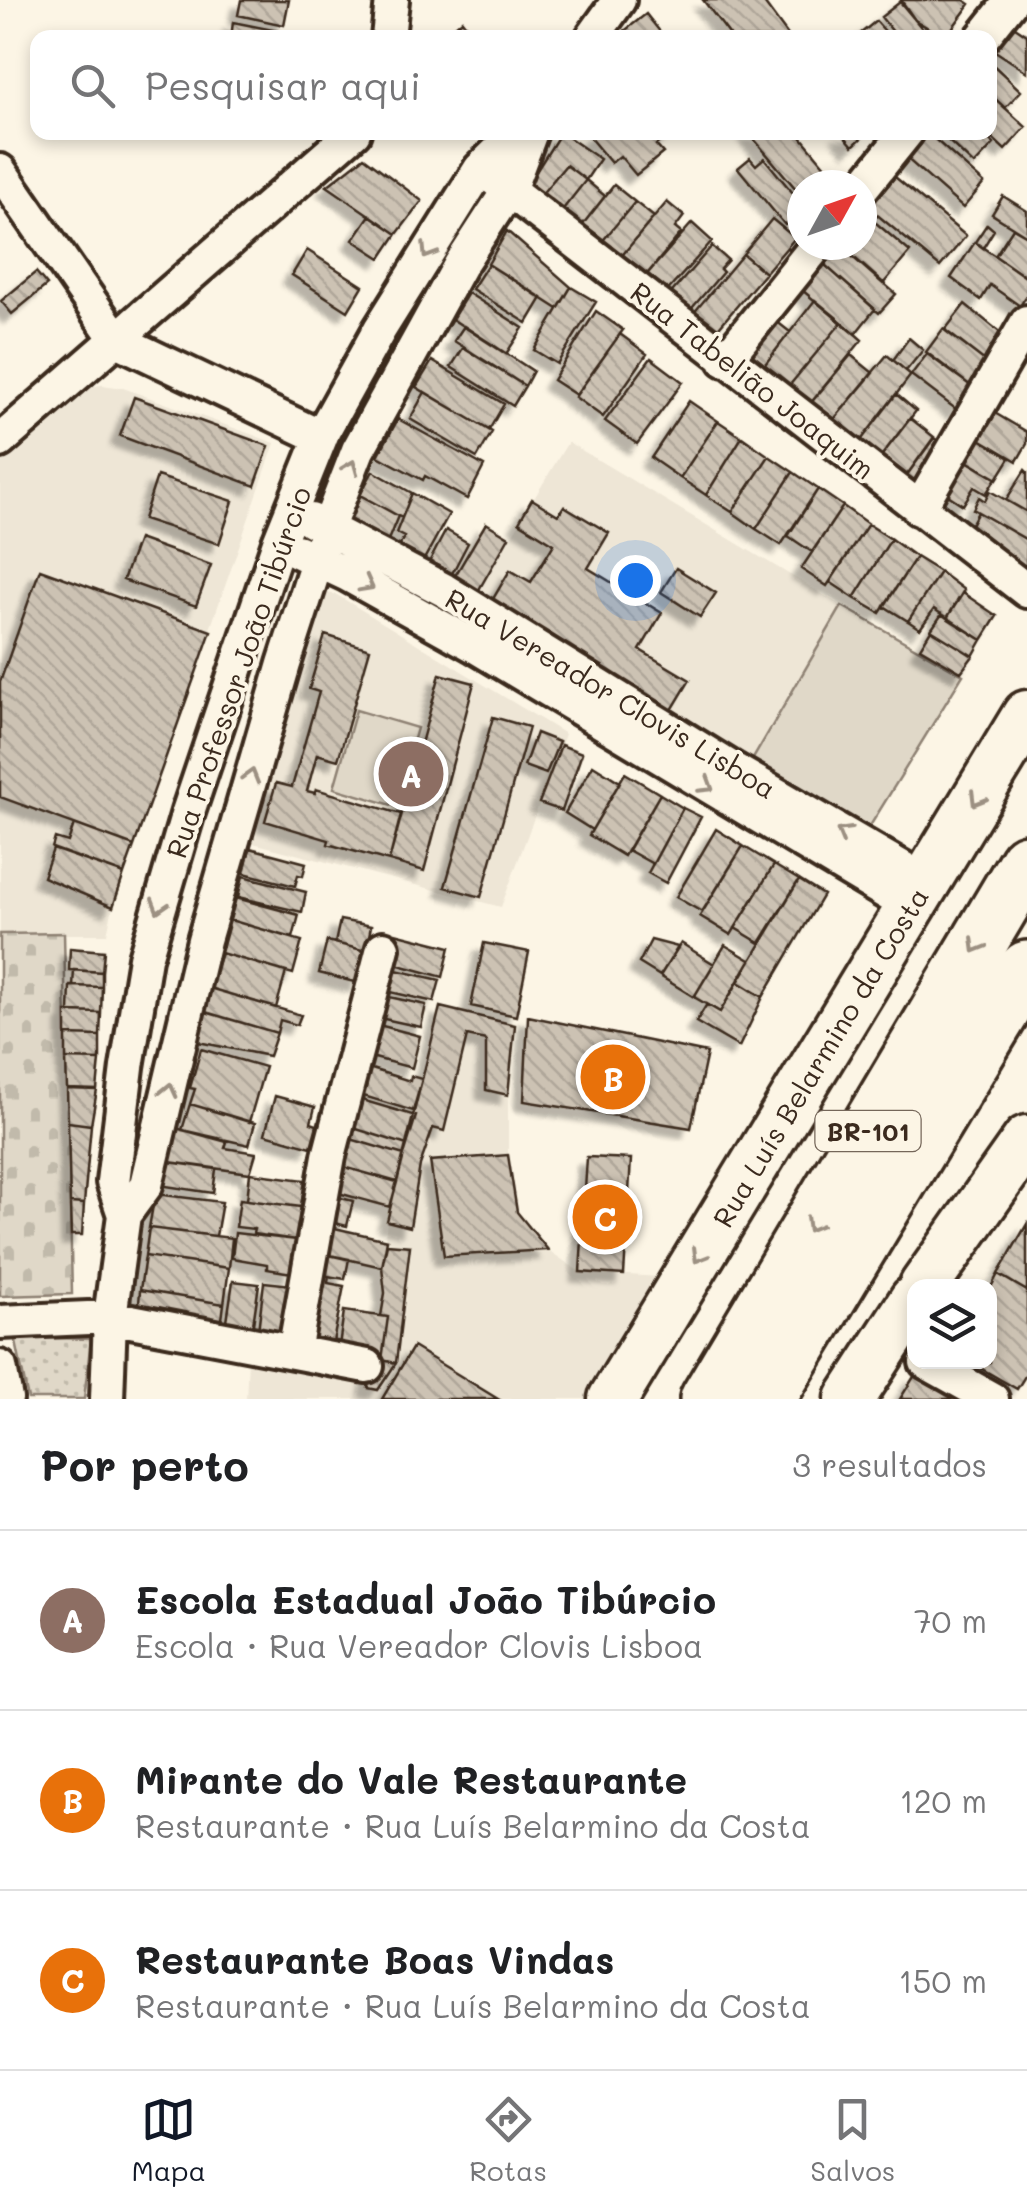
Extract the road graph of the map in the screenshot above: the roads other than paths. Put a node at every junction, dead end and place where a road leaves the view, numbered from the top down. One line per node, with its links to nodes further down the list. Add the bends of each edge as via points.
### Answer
1 (392, 0): 4 (street)
2 (620, 0): 5 (street)
3 (1012, 0): 6 (street)
4 (389, 30)
5 (598, 30)
6 (988, 30)
7 (345, 140): 17 (street)
8 (510, 140): 11 (street, Rua Professor João Tibúrcio)
9 (528, 140): 14 (street, Rua Professor João Tibúrcio)
10 (900, 140): 12 (street)
11 (480, 169): 14 (street, Rua Tabelião Joaquim); 19 (street, Rua Professor João Tibúrcio, one-way to 19)
12 (876, 170)
13 (0, 171): 17 (street)
14 (510, 188): 18 (street, Rua Tabelião Joaquim); 22 (street, Rua Professor João Tibúrcio, one-way to 14, via 358,450)
15 (805, 260): 18 (street)
16 (1027, 322): 21 (street)
17 (117, 340): 19 (street); 20 (street)
18 (725, 360): 21 (street, Rua Tabelião Joaquim)
19 (321, 437): 23 (street, Rua Professor João Tibúrcio)
20 (0, 441)
21 (919, 508): 25 (street, Rua Tabelião Joaquim)
22 (328, 526): 23 (street, Rua Vereador Clovis Lisboa); 24 (street, Rua Professor João Tibúrcio); 26 (street, Rua Vereador Clovis Lisboa, via 444,590)
23 (285, 528): 24 (street, Rua Vereador Clovis Lisboa); 33 (street, Rua Professor João Tibúrcio, one-way to 33, via 145,958 114,1182)
24 (317, 560): 26 (street, Rua Vereador Clovis Lisboa, one-way to 26); 33 (street, Rua Professor João Tibúrcio, one-way to 24, via 146,1186 204,940)
25 (1027, 591)
26 (540, 666): 29 (street, Rua Vereador Clovis Lisboa)
27 (1027, 715): 29 (main road, Rua Luís Belarmino da Costa, one-way to 29)
28 (1027, 862): 45 (highway, BR-101, one-way to 45)
29 (919, 895): 44 (main road, Rua Luís Belarmino da Costa, one-way to 44)
30 (383, 948): 37 (street, via 328,1156)
31 (1027, 969): 46 (highway, BR-101)
32 (1027, 1140): 34 (main road)
33 (124, 1215): 35 (street, Rua Professor João Tibúrcio)
34 (929, 1279)
35 (110, 1316): 36 (street); 37 (street); 43 (street, Rua Professor João Tibúrcio)
36 (0, 1322)
37 (294, 1352): 39 (street)
38 (907, 1354): 47 (main road)
39 (367, 1366)
40 (0, 1367): 42 (street)
41 (939, 1369): 48 (street)
42 (6, 1399)
43 (107, 1399)
44 (613, 1399)
45 (708, 1399)
46 (767, 1399)
47 (850, 1399)
48 (992, 1399)

